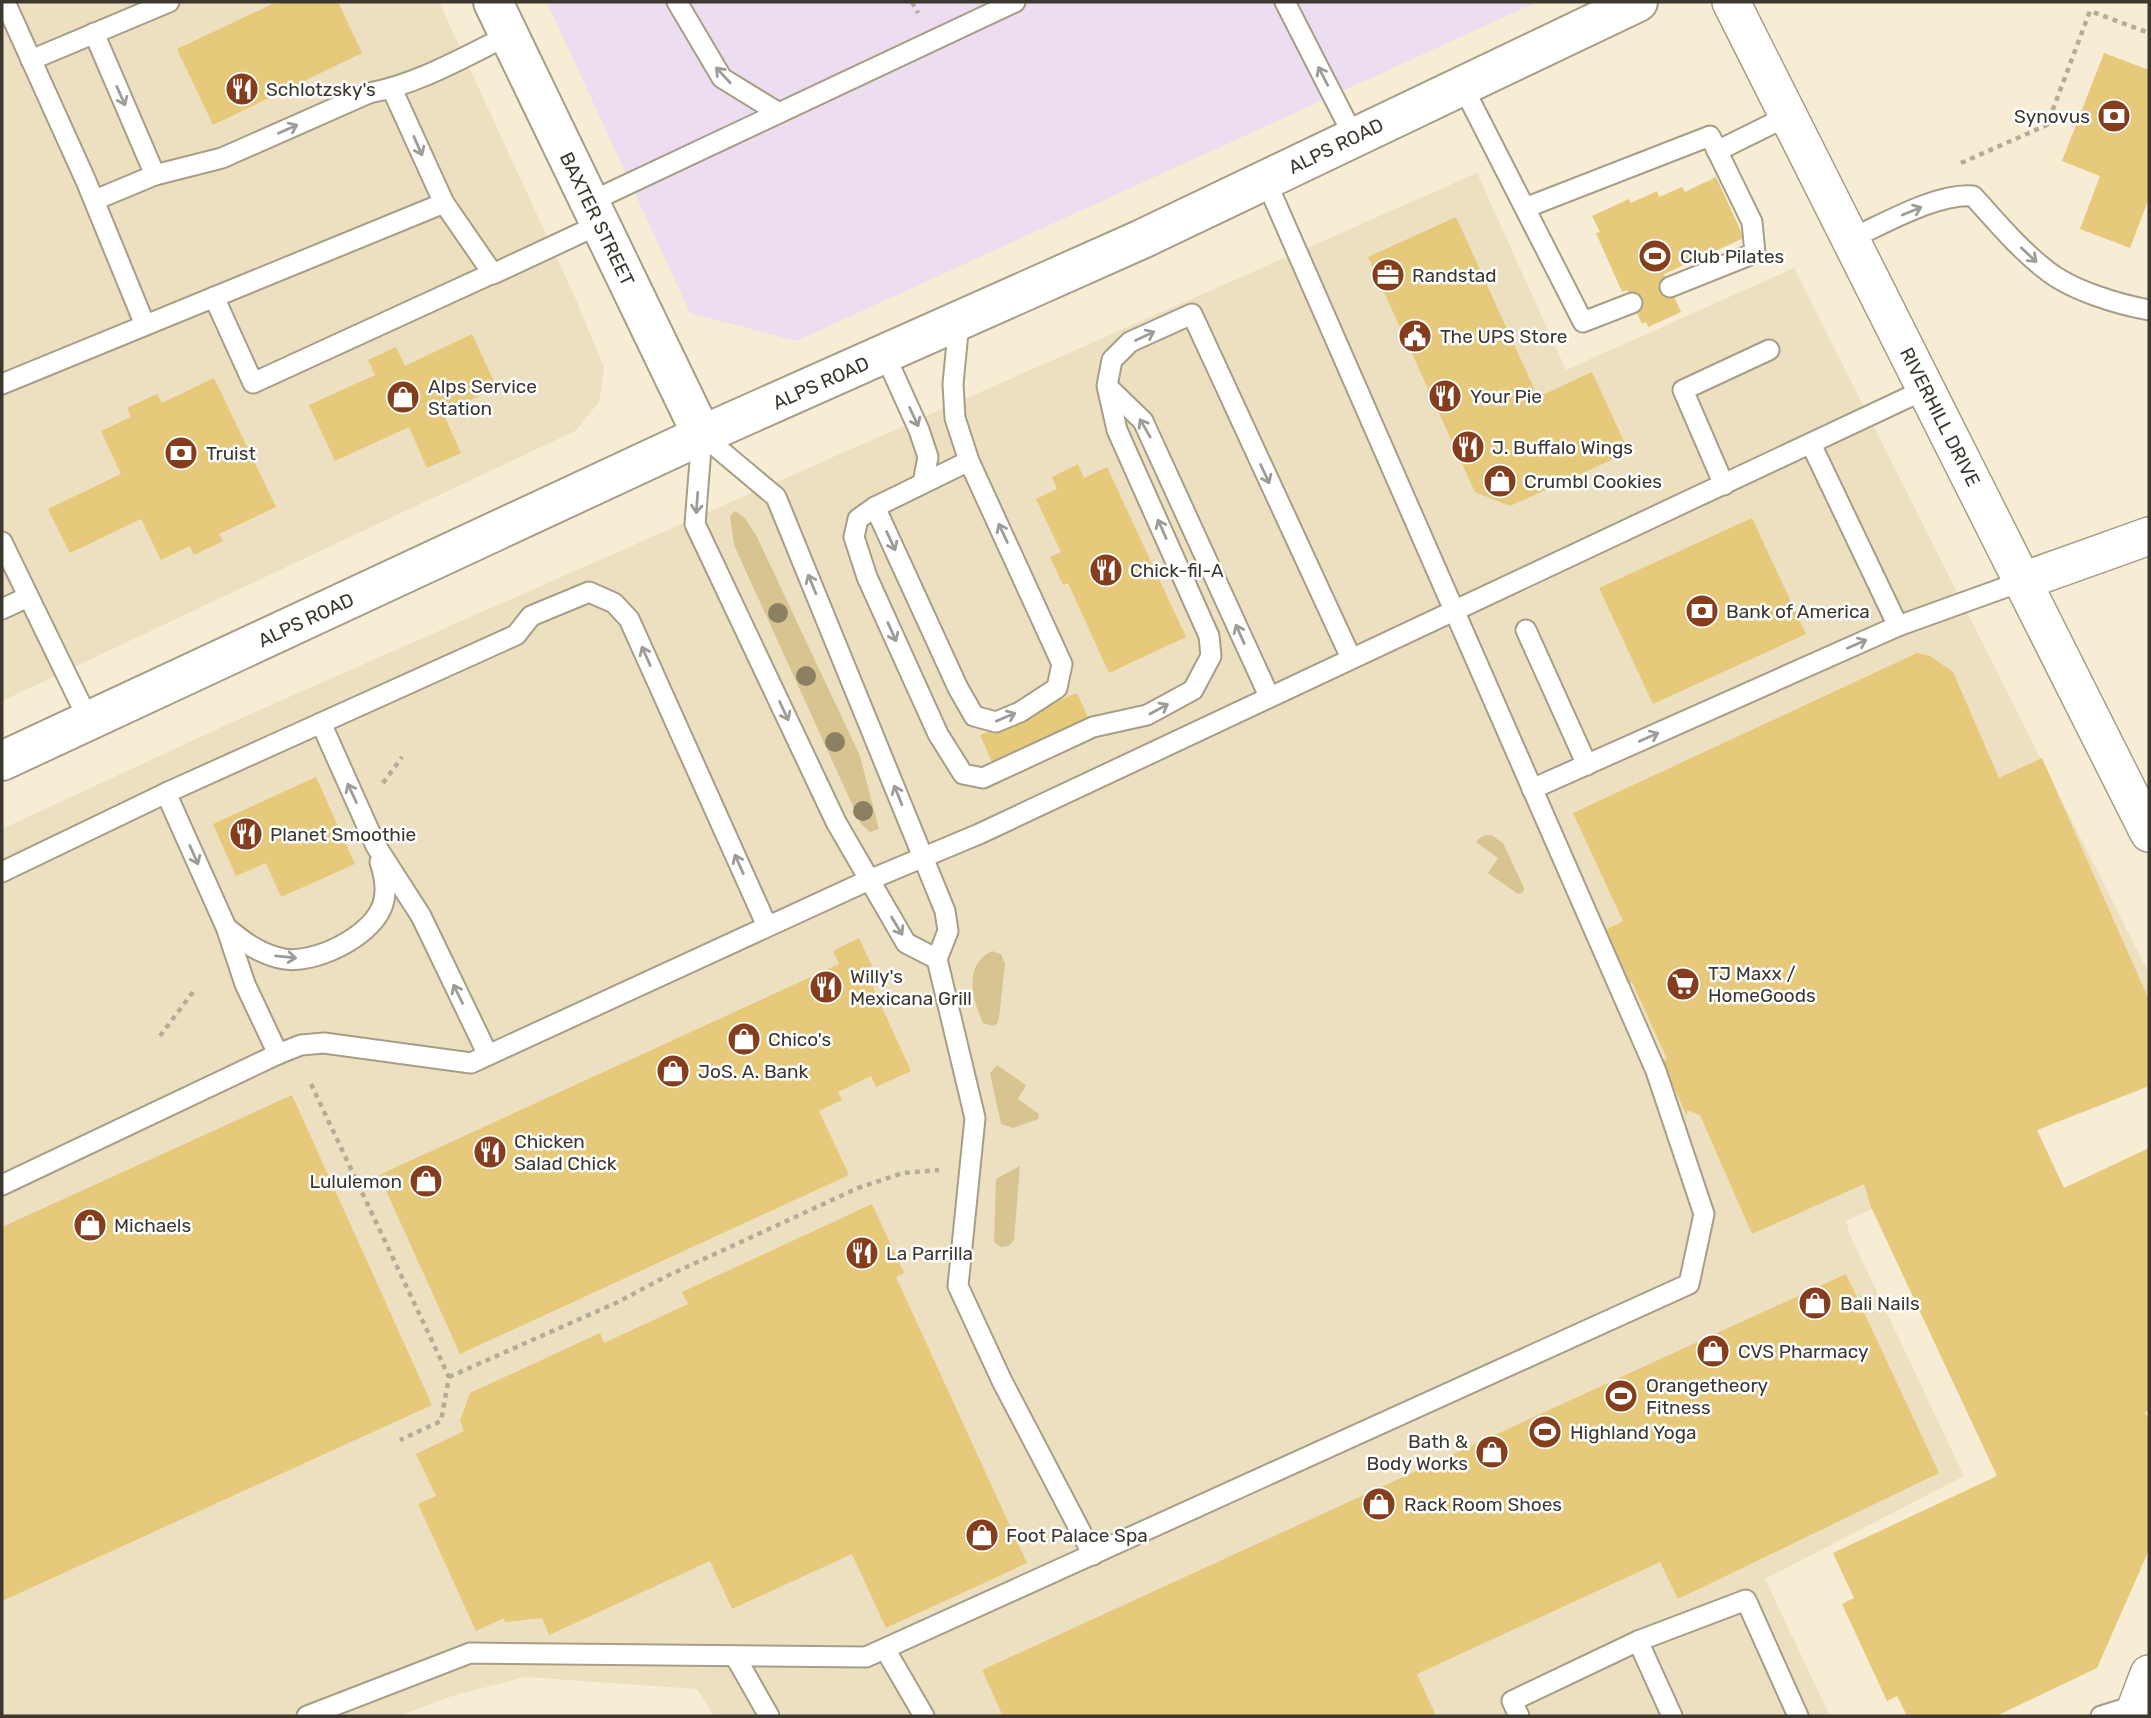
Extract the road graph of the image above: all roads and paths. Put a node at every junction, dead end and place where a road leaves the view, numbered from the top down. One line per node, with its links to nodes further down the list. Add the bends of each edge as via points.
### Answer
1 (5, 2): 11 (lane)
2 (169, 2): 9 (lane)
3 (677, 2): 14 (lane, one-way to 3, via 722,78)
4 (1015, 2): 14 (lane)
5 (1285, 2): 16 (lane, one-way to 5)
6 (1638, 2): 12 (main road, ALPS ROAD)
7 (1731, 2): 15 (street, RIVERHILL DRIVE)
8 (501, 18): 13 (lane, via 449,65); 24 (main road, BAXTER STREET)
9 (94, 33): 11 (lane); 19 (lane, one-way to 19)
10 (2149, 33): 18 (path, via 2090,11 2047,125)
11 (31, 60): 21 (lane)
12 (1462, 85): 16 (main road, ALPS ROAD); 23 (lane)
13 (392, 89): 19 (lane, one-way to 13, via 222,158 369,93); 22 (lane, one-way to 22)
14 (779, 113): 24 (lane)
15 (1788, 116): 17 (lane); 25 (street, RIVERHILL DRIVE)
16 (1354, 136): 20 (main road, ALPS ROAD)
17 (1717, 151): 23 (lane, via 1710,136); 27 (lane, via 1752,222 1755,253)
18 (1949, 168)
19 (155, 175): 21 (lane)
20 (1266, 181): 31 (main road, ALPS ROAD); 49 (lane)
21 (95, 200): 32 (lane)
22 (444, 203): 26 (lane); 28 (lane)
23 (1525, 208): 29 (lane, via 1583,322)
24 (595, 213): 26 (lane); 38 (main road, BAXTER STREET)
25 (1850, 239): 30 (lane, one-way to 30, via 1914,210 1973,196 2047,271 2125,306); 37 (street, RIVERHILL DRIVE)
26 (493, 273): 28 (lane, via 253,383)
27 (1670, 287)
28 (214, 297): 32 (lane)
29 (1633, 303)
30 (2149, 310)
31 (959, 322): 34 (main road, ALPS ROAD); 40 (lane, via 955,418)
32 (145, 325): 35 (lane)
33 (1769, 350): 42 (lane, via 1684,390)
34 (885, 355): 38 (main road, ALPS ROAD); 41 (lane, one-way to 41, via 928,457)
35 (2, 384)
36 (1107, 386): 43 (lane, one-way to 36, via 858,519 854,537 867,577 938,734 963,774 983,778 1093,727 1147,715 1193,690 1211,656 1209,636 1117,430); 52 (lane, one-way to 52, via 1112,360 1130,342 1192,314); 53 (lane, one-way to 36, via 1143,421)
37 (1926, 389): 39 (lane); 46 (street, RIVERHILL DRIVE)
38 (702, 435): 54 (main road, ALPS ROAD); 64 (lane, one-way to 38, via 776,497); 66 (lane, one-way to 66, via 695,524 836,822)
39 (1811, 444): 42 (lane); 50 (lane)
40 (969, 460): 41 (lane); 43 (lane, one-way to 40, via 974,716 996,722 1020,712 1057,688 1062,664)
41 (923, 483): 43 (lane)
42 (1724, 485): 49 (lane)
43 (875, 507)
44 (2149, 536): 46 (street)
45 (2, 542): 47 (lane)
46 (2024, 581): 50 (lane); 62 (street, RIVERHILL DRIVE)
47 (28, 597): 48 (lane); 54 (lane)
48 (2, 609)
49 (1454, 611): 52 (lane); 59 (lane)
50 (1898, 626): 58 (lane, one-way to 50)
51 (1526, 630): 58 (lane)
52 (1350, 658): 53 (lane)
53 (1269, 696): 64 (lane)
54 (89, 721): 57 (main road, ALPS ROAD)
55 (321, 723): 61 (lane); 63 (lane, one-way to 55); 67 (lane, one-way to 55, via 629,619 614,603 589,592 531,616 516,635)
56 (402, 757): 60 (path)
57 (2, 761)
58 (1587, 765): 59 (lane)
59 (1532, 789): 79 (lane, via 1656,1071 1704,1214 1689,1284)
60 (376, 792)
61 (166, 793): 65 (lane); 68 (lane, one-way to 68)
62 (2149, 833)
63 (376, 846): 68 (lane, one-way to 63, via 252,948 285,959 314,956 341,946 364,932 381,909 386,881); 73 (lane, one-way to 63, via 421,916)
64 (924, 858): 66 (lane); 69 (lane, via 948,931)
65 (2, 872)
66 (869, 880): 67 (lane); 69 (lane, one-way to 69, via 906,943)
67 (767, 926): 73 (lane)
68 (226, 927): 72 (lane, via 245,985)
69 (937, 959): 79 (lane, via 975,1118 958,1286)
70 (196, 988): 71 (path)
71 (160, 1036)
72 (278, 1054): 73 (lane, via 324,1043 471,1063); 76 (lane)
73 (488, 1055)
74 (311, 1084): 77 (path)
75 (931, 1171): 77 (path, via 903,1173 858,1188)
76 (2, 1185)
77 (449, 1377): 78 (path, via 441,1421)
78 (400, 1440)
79 (1093, 1555): 81 (lane)
80 (1638, 1641): 87 (lane, via 1512,1701); 88 (lane); 89 (lane, via 1746,1600)
81 (885, 1649): 82 (lane, via 866,1657); 86 (lane)
82 (734, 1656): 84 (lane, via 470,1653); 85 (lane)
83 (2140, 1699): 90 (lane)
84 (307, 1716)
85 (769, 1716)
86 (924, 1716)
87 (1519, 1716)
88 (1672, 1716)
89 (1798, 1716)
90 (2101, 1716)

